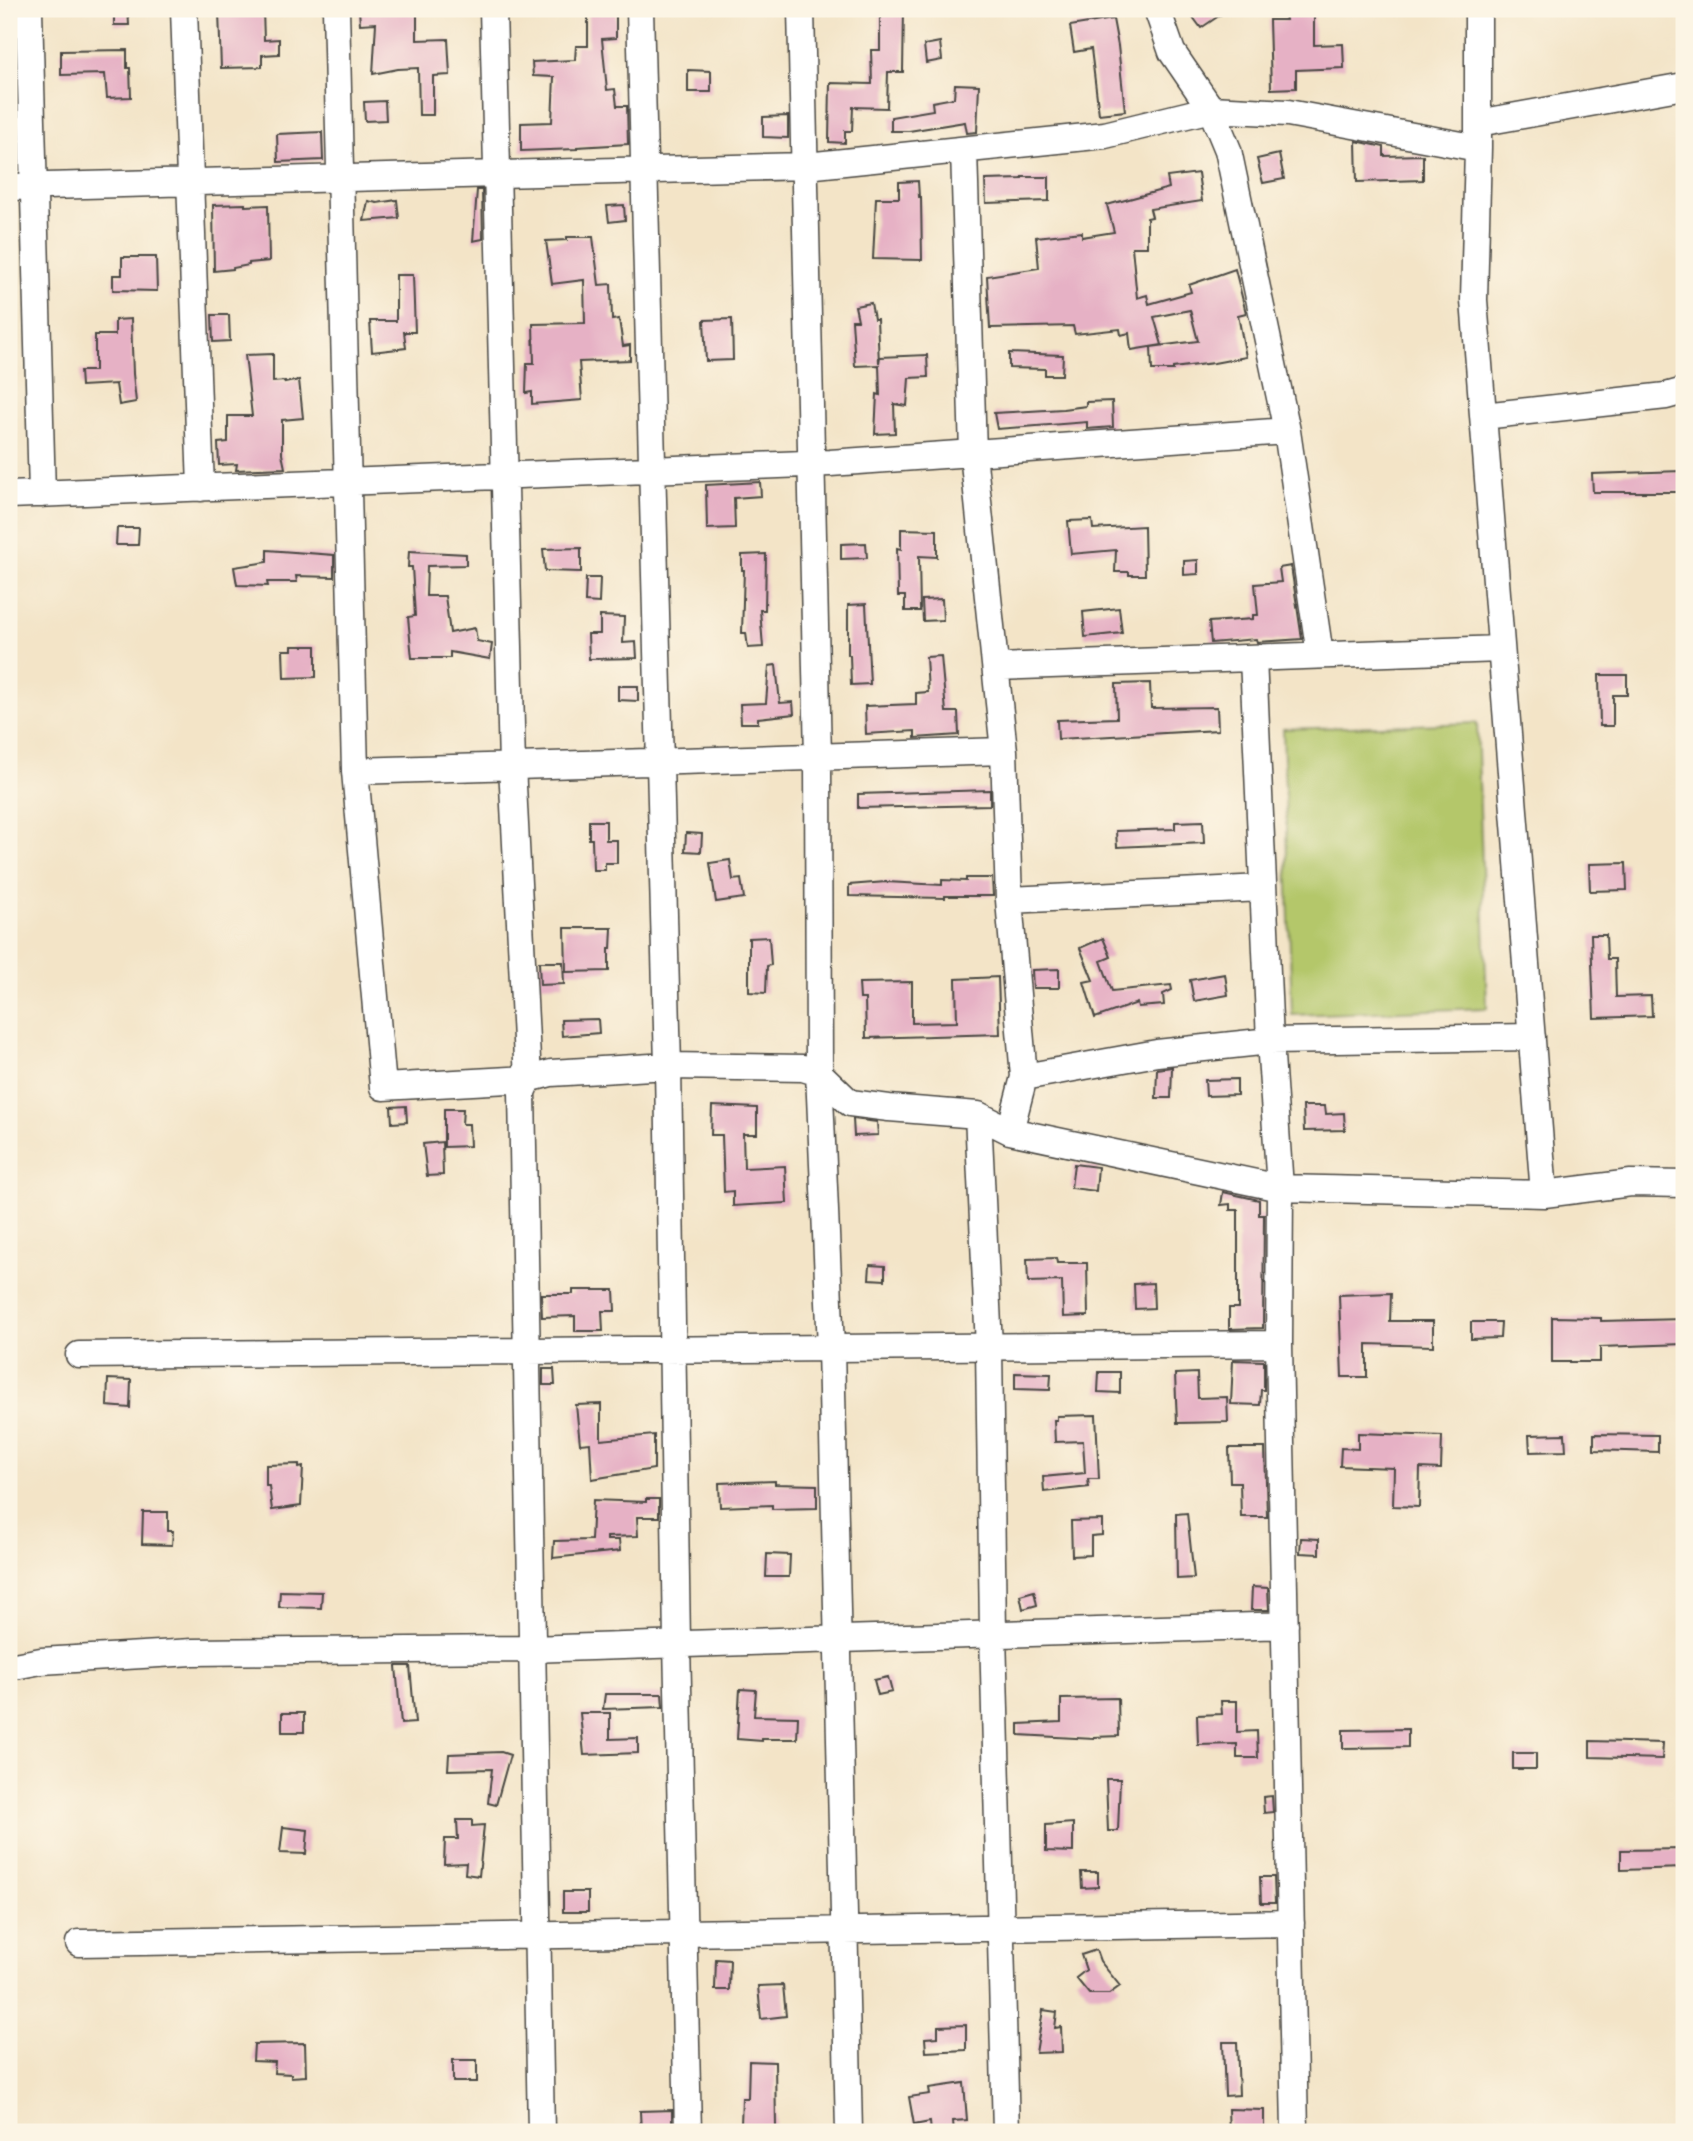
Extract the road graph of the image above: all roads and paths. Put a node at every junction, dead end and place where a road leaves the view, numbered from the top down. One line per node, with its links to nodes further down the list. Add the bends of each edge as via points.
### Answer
1 (29, 9): 18 (street)
2 (184, 9): 17 (street)
3 (336, 9): 16 (street)
4 (493, 9): 15 (street)
5 (640, 9): 14 (street)
6 (801, 9): 13 (street)
7 (1157, 9): 10 (street, via 1172,52)
8 (1478, 9): 11 (street)
9 (1684, 86): 11 (street)
10 (1211, 109): 11 (street, via 1288,113); 12 (street, via 1105,135); 21 (street, via 1228,150)
11 (1478, 136): 20 (street, via 1474,300)
12 (964, 150): 13 (street); 22 (street)
13 (806, 166): 14 (street); 23 (street)
14 (644, 170): 15 (street); 24 (street)
15 (497, 174): 16 (street); 25 (street)
16 (341, 179): 17 (street); 26 (street)
17 (190, 183): 18 (street); 27 (street)
18 (21, 187): 28 (street)
19 (1684, 391): 20 (street)
20 (1483, 416): 30 (street)
21 (1287, 431): 22 (street); 31 (street)
22 (973, 453): 23 (street); 33 (street)
23 (812, 464): 24 (street); 35 (street)
24 (652, 470): 25 (street); 36 (street)
25 (505, 476): 26 (street); 37 (street)
26 (348, 482): 27 (street); 38 (street)
27 (201, 488): 28 (street)
28 (42, 494): 29 (street)
29 (9, 495)
30 (1501, 649): 31 (street); 41 (street)
31 (1320, 655): 32 (street)
32 (1253, 658): 33 (street); 39 (street)
33 (996, 667): 34 (street)
34 (1004, 751): 35 (street); 40 (street)
35 (818, 757): 36 (street); 44 (street)
36 (659, 761): 37 (street); 43 (street)
37 (512, 766): 38 (street); 46 (street)
38 (355, 771): 46 (street, via 383,1087)
39 (1264, 888): 40 (street); 42 (street)
40 (1009, 900): 45 (street)
41 (1532, 1037): 42 (street); 51 (street)
42 (1270, 1041): 45 (street, via 1157,1053); 50 (street)
43 (668, 1066): 44 (street, via 803,1068); 46 (street, via 551,1073); 55 (street)
44 (819, 1073): 47 (street, via 850,1102); 54 (street)
45 (1024, 1077): 48 (street)
46 (528, 1079): 56 (street, via 522,1092)
47 (978, 1115): 48 (street); 53 (street)
48 (1010, 1131): 50 (street)
49 (1684, 1184): 51 (street, via 1631,1183)
50 (1280, 1188): 51 (street); 52 (street)
51 (1544, 1194)
52 (1279, 1344): 53 (street); 58 (street)
53 (989, 1346): 54 (street); 59 (street)
54 (831, 1348): 55 (street); 60 (street)
55 (672, 1349): 56 (street); 61 (street)
56 (525, 1350): 57 (street); 62 (street)
57 (79, 1355)
58 (1285, 1625): 59 (street); 64 (street)
59 (993, 1633): 60 (street); 65 (street)
60 (837, 1638): 61 (street); 66 (street)
61 (677, 1643): 62 (street); 67 (street)
62 (531, 1648): 63 (street, via 193,1652); 68 (street)
63 (9, 1667)
64 (1291, 1923): 65 (street); 74 (street)
65 (1000, 1928): 66 (street); 73 (street)
66 (844, 1931): 67 (street); 72 (street)
67 (684, 1933): 68 (street); 71 (street)
68 (537, 1936): 69 (street); 70 (street)
69 (79, 1943)
70 (541, 2132)
71 (688, 2132)
72 (849, 2132)
73 (1006, 2132)
74 (1295, 2132)

